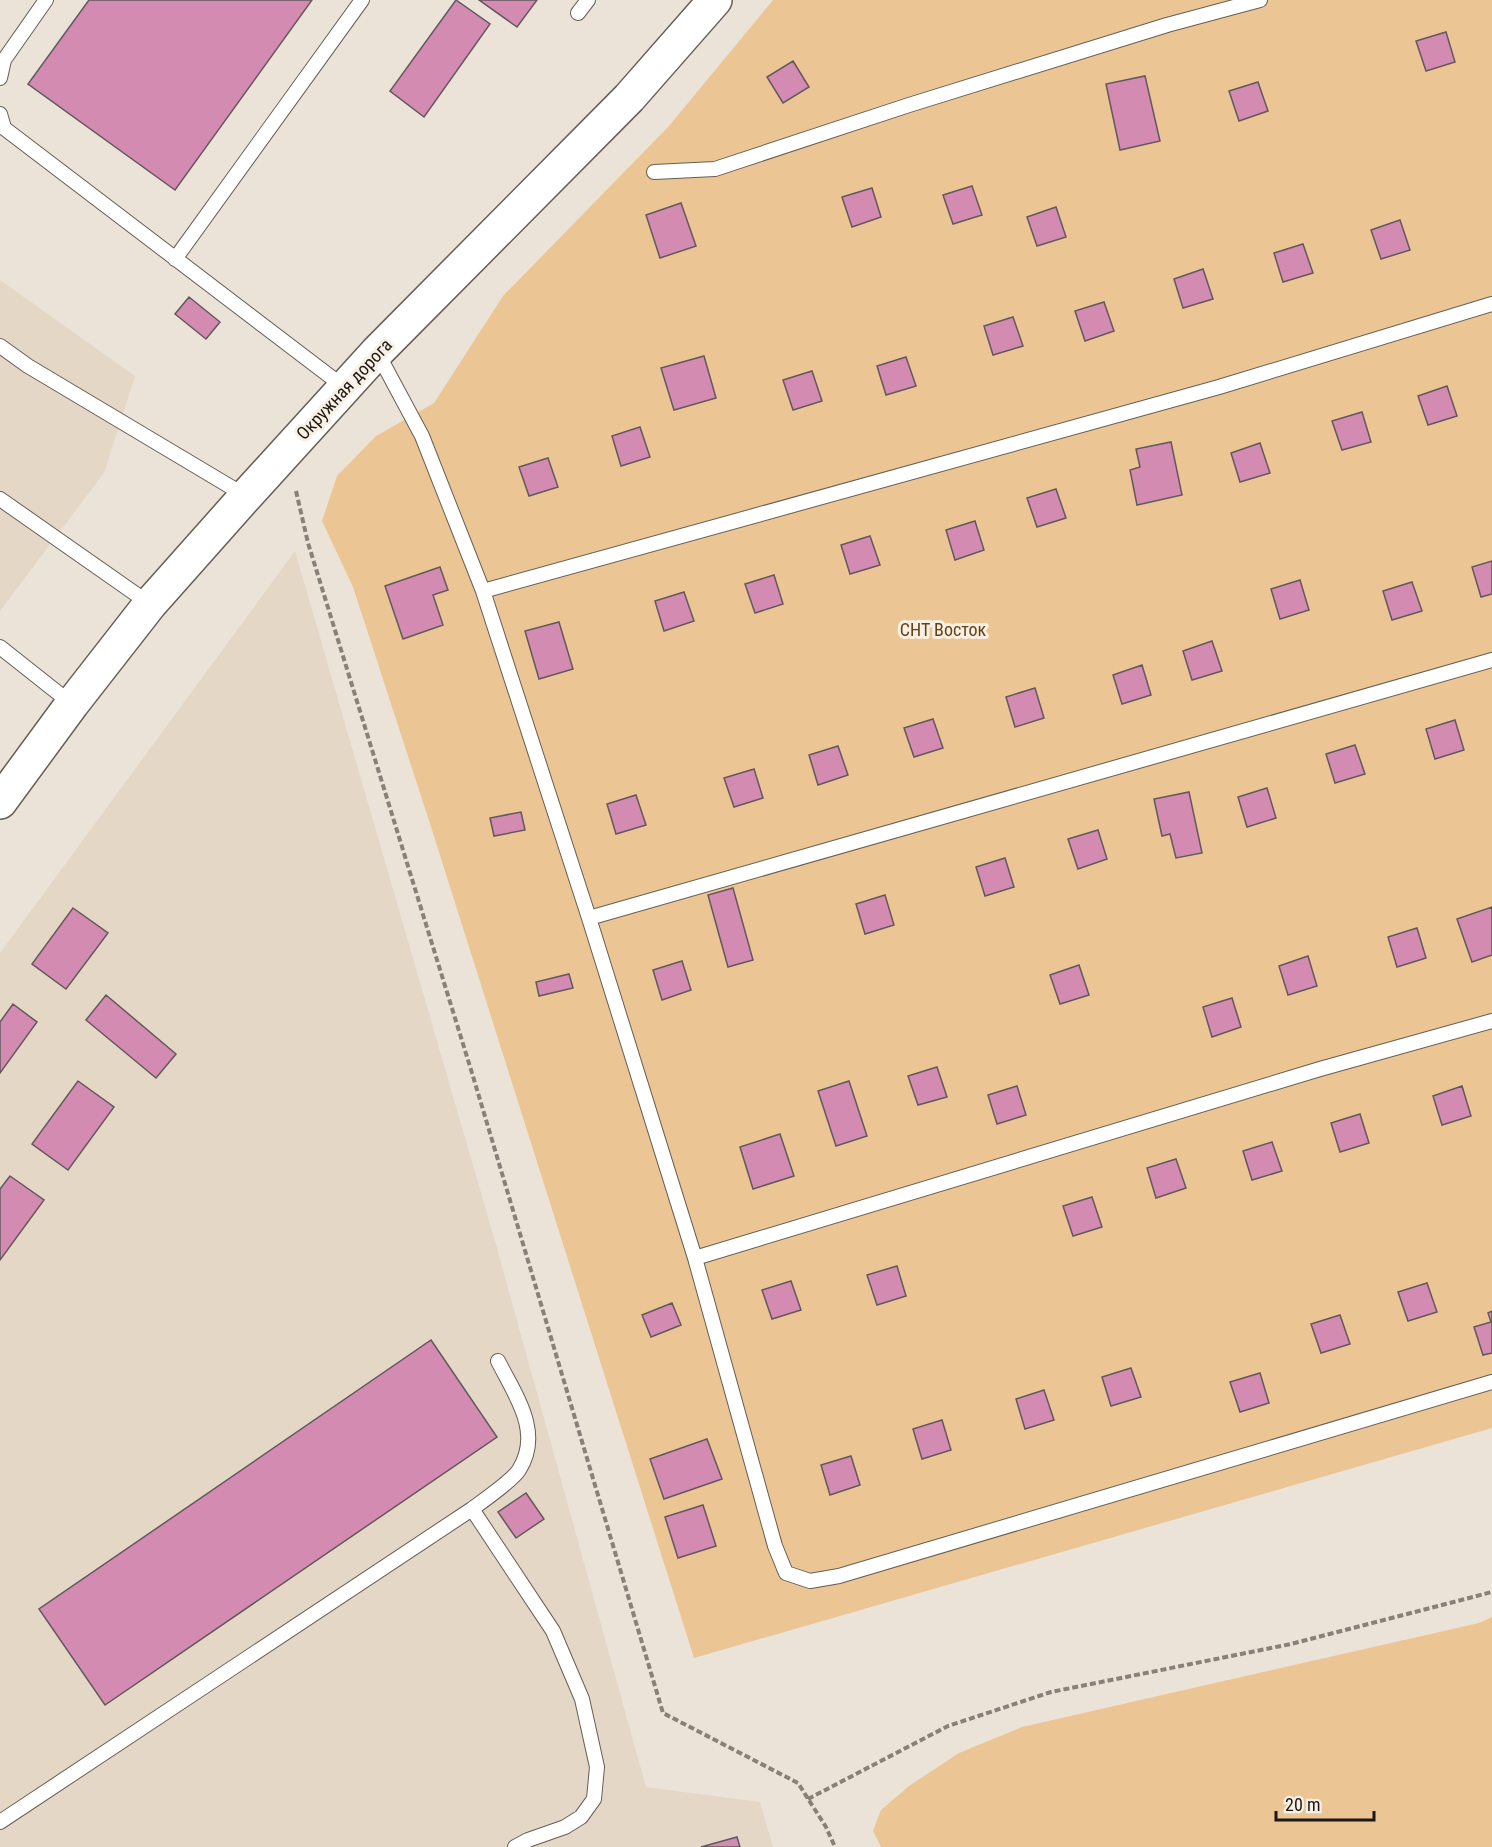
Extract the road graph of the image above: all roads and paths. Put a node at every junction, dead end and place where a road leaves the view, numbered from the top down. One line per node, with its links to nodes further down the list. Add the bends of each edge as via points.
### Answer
1 (46, 0): 7 (lane, via 4,60)
2 (362, 0): 10 (lane)
3 (588, 0): 6 (lane)
4 (715, 0): 13 (main road, Окружная дорога, via 629,98)
5 (1260, 0): 9 (lane, via 1156,28 715,169)
6 (578, 13)
7 (0, 78)
8 (0, 114): 10 (lane, via 4,128)
9 (654, 172)
10 (175, 259): 14 (lane)
11 (1492, 304): 18 (lane, via 1219,387)
12 (0, 346): 16 (lane)
13 (377, 352): 14 (main road, Окружная дорога); 18 (lane, via 422,436)
14 (344, 387): 15 (main road, Окружная дорога)
15 (287, 450): 16 (main road, Окружная дорога); 32 (path, via 308,543 469,1062 663,1713 798,1783)
16 (246, 496): 19 (main road, Окружная дорога)
17 (0, 499): 19 (lane)
18 (483, 591): 25 (lane)
19 (150, 604): 23 (main road, Окружная дорога)
20 (0, 647): 21 (lane)
21 (6, 659): 23 (lane)
22 (1492, 660): 25 (lane)
23 (72, 704): 24 (main road, Окружная дорога)
24 (0, 802)
25 (588, 918): 27 (lane)
26 (1492, 1022): 27 (lane, via 1320,1069)
27 (695, 1258): 29 (lane, via 775,1546 786,1573 810,1581)
28 (498, 1361): 30 (lane, via 528,1421 529,1446 519,1471)
29 (1492, 1382)
30 (472, 1509): 33 (lane); 34 (lane, via 553,1631 582,1699 597,1767 594,1799 581,1817)
31 (1492, 1592): 32 (path, via 1291,1644 1051,1692 948,1726)
32 (808, 1799): 35 (path)
33 (2, 1817)
34 (515, 1847)
35 (835, 1847)

